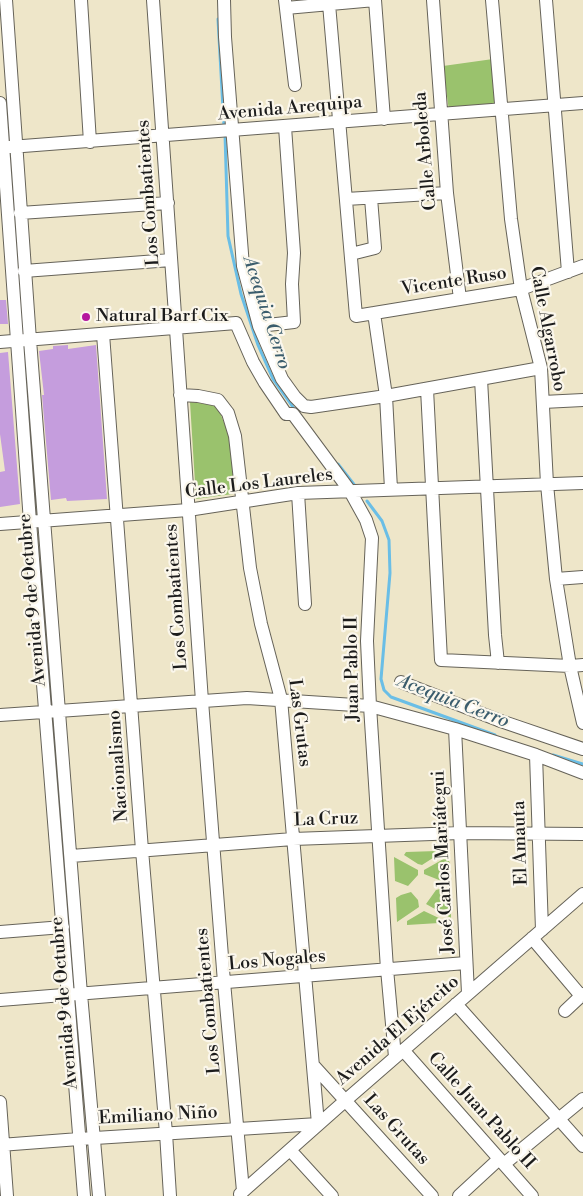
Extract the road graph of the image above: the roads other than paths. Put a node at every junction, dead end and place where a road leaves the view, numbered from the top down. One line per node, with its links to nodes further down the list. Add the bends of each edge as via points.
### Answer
1 (6, 0): 23 (street, Avenida 9 de Octubre)
2 (81, 0): 22 (street)
3 (153, 0): 21 (street, Los Combatientes)
4 (224, 0): 20 (street)
5 (375, 0): 10 (street); 17 (street)
6 (433, 0): 16 (street, Calle Arboleda)
7 (492, 0): 15 (street, Calle Algarrobo)
8 (546, 0): 14 (street)
9 (286, 4): 10 (street); 11 (street)
10 (329, 4): 18 (street)
11 (295, 85)
12 (583, 102): 14 (street, Avenida Arequipa)
13 (0, 103): 24 (street, Avenida 9 de Octubre)
14 (555, 105): 15 (street, Avenida Arequipa); 34 (street)
15 (502, 109): 16 (street, Avenida Arequipa); 35 (street, Calle Algarrobo, via 511,219)
16 (440, 114): 17 (street, Avenida Arequipa); 25 (street, Calle Arboleda)
17 (384, 119): 18 (street, Avenida Arequipa)
18 (339, 122): 19 (street, Avenida Arequipa); 27 (street)
19 (285, 127): 20 (street, Avenida Arequipa); 38 (street, via 294,253 294,322)
20 (230, 131): 21 (street, Avenida Arequipa); 38 (street, via 242,253)
21 (163, 136): 22 (street, Avenida Arequipa); 28 (street, Los Combatientes)
22 (90, 142): 23 (street, Avenida Arequipa)
23 (16, 147): 24 (street, Avenida Arequipa); 29 (street, Avenida 9 de Octubre)
24 (2, 148): 41 (street, Avenida 9 de Octubre)
25 (447, 193): 26 (street); 36 (street, Calle Arboleda)
26 (371, 198): 27 (street); 30 (street, via 375,248)
27 (346, 199): 30 (street)
28 (168, 203): 29 (street); 31 (street, Los Combatientes)
29 (20, 213): 33 (street, Avenida 9 de Octubre)
30 (351, 254): 37 (street, Vicente Ruso, via 356,316)
31 (171, 260): 33 (street); 39 (street, Los Combatientes)
32 (583, 266): 34 (street, Vicente Ruso)
33 (24, 271): 41 (street, Avenida 9 de Octubre)
34 (568, 272): 35 (street, Vicente Ruso)
35 (521, 289): 36 (street, Vicente Ruso); 43 (street, Calle Algarrobo)
36 (460, 299): 37 (street, Vicente Ruso)
37 (374, 313): 47 (street)
38 (259, 326): 47 (street, via 282,379 304,406)
39 (176, 327): 40 (street); 46 (street, Los Combatientes); 55 (street, Juan Pablo II, via 236,323 253,362 286,414 293,414)
40 (103, 334): 41 (street); 59 (street, Nacionalismo)
41 (23, 341): 42 (street); 60 (street, Avenida 9 de Octubre); 61 (street, Avenida 9 de Octubre)
42 (0, 342)
43 (541, 368): 44 (street); 49 (street, Calle Algarrobo)
44 (481, 379): 45 (street); 52 (street)
45 (427, 389): 47 (street); 53 (street)
46 (180, 395): 57 (street, Las Grutas, via 218,400 228,413 235,436); 58 (street, Los Combatientes)
47 (386, 396): 54 (street)
48 (583, 400): 49 (street)
49 (544, 402): 51 (street, Calle Algarrobo)
50 (583, 483): 51 (street, Calle Los Laureles)
51 (547, 484): 52 (street, Calle Los Laureles); 64 (street, Calle Algarrobo)
52 (487, 486): 53 (street, Calle Los Laureles); 66 (street)
53 (432, 488): 54 (street, Calle Los Laureles); 66 (street, via 441,660)
54 (390, 489): 55 (street, Calle Los Laureles)
55 (356, 491): 56 (street, Calle Los Laureles); 72 (street, Juan Pablo II, via 372,538 367,641)
56 (298, 493): 57 (street, Calle Los Laureles); 65 (street)
57 (243, 502): 58 (street, Calle Los Laureles); 69 (street, Las Grutas, via 250,568)
58 (188, 510): 59 (street, Calle Los Laureles); 70 (street, Los Combatientes)
59 (117, 516): 60 (street, Calle Los Laureles); 71 (street, Nacionalismo)
60 (44, 521): 61 (street, Calle Los Laureles); 73 (street, Avenida 9 de Octubre)
61 (30, 522): 62 (street, Calle Los Laureles); 74 (street, Avenida 9 de Octubre)
62 (0, 524)
63 (583, 577): 64 (street)
64 (556, 579): 67 (street, Calle Algarrobo)
65 (305, 604)
66 (498, 663): 67 (street)
67 (577, 665): 76 (street, Calle Algarrobo)
68 (401, 682): 78 (street, via 498,720)
69 (281, 699): 70 (street); 72 (street); 85 (street, Las Grutas)
70 (202, 701): 71 (street); 86 (street, Los Combatientes)
71 (132, 706): 73 (street); 87 (street, Nacionalismo)
72 (370, 706): 77 (street); 84 (street, Juan Pablo II)
73 (59, 711): 74 (street); 88 (street, Avenida 9 de Octubre)
74 (46, 712): 75 (street); 90 (street, Avenida 9 de Octubre)
75 (0, 715)
76 (583, 723)
77 (455, 729): 79 (street); 82 (street, José Carlos Mariátegui)
78 (583, 748)
79 (536, 755): 80 (street); 81 (street, El Amauta)
80 (583, 772)
81 (538, 832): 82 (street, La Cruz); 83 (street, La Cruz); 92 (street, El Amauta)
82 (460, 833): 84 (street, La Cruz); 93 (street, José Carlos Mariátegui)
83 (583, 834)
84 (379, 836): 85 (street, La Cruz); 94 (street, Juan Pablo II)
85 (293, 839): 86 (street, La Cruz); 95 (street, Las Grutas)
86 (213, 846): 87 (street, La Cruz); 96 (street, Los Combatientes)
87 (142, 850): 88 (street, La Cruz); 97 (street, Nacionalismo)
88 (71, 856): 99 (street, Avenida 9 de Octubre)
89 (583, 894): 92 (street, Avenida El Ejército)
90 (63, 927): 91 (street); 99 (street, Avenida 9 de Octubre)
91 (0, 932)
92 (537, 934): 98 (street, Avenida El Ejército); 100 (street)
93 (466, 963): 94 (street, Los Nogales); 98 (street, José Carlos Mariátegui)
94 (387, 969): 95 (street, Los Nogales); 104 (street, Juan Pablo II)
95 (305, 976): 96 (street, Los Nogales); 105 (street, Las Grutas)
96 (224, 982): 97 (street, Los Nogales); 111 (street, Los Combatientes)
97 (154, 988): 99 (street, Los Nogales); 112 (street, Nacionalismo)
98 (468, 993): 102 (street, Avenida El Ejército)
99 (75, 994): 101 (street, Los Nogales); 113 (street, Avenida 9 de Octubre); 114 (street, Avenida 9 de Octubre)
100 (582, 995): 103 (street)
101 (0, 1000)
102 (456, 1004): 104 (street, Avenida El Ejército); 109 (street)
103 (565, 1011)
104 (399, 1054): 107 (street, Avenida El Ejército); 118 (street, Calle Juan Pablo II)
105 (313, 1065): 107 (street, Las Grutas); 110 (street, Las Grutas)
106 (583, 1099): 109 (street)
107 (346, 1100): 110 (street, Avenida El Ejército); 125 (street, Las Grutas)
108 (0, 1102): 115 (street)
109 (558, 1118): 116 (street); 118 (street)
110 (318, 1124): 111 (street, Emiliano Niño); 117 (street, Avenida El Ejército)
111 (238, 1129): 112 (street, Emiliano Niño); 119 (street, Los Combatientes)
112 (166, 1133): 114 (street, Emiliano Niño); 123 (street, Nacionalismo)
113 (79, 1138): 114 (street, Emiliano Niño); 115 (street, Emiliano Niño); 121 (street, Avenida 9 de Octubre)
114 (94, 1138): 122 (street, Avenida 9 de Octubre)
115 (2, 1145): 120 (street)
116 (583, 1146)
117 (290, 1150): 119 (street, Avenida El Ejército); 124 (street)
118 (501, 1161): 126 (street); 127 (street, Calle Juan Pablo II)
119 (241, 1194)
120 (7, 1196)
121 (84, 1196)
122 (99, 1196)
123 (170, 1196)
124 (332, 1196)
125 (432, 1196)
126 (460, 1196)
127 (532, 1196)

